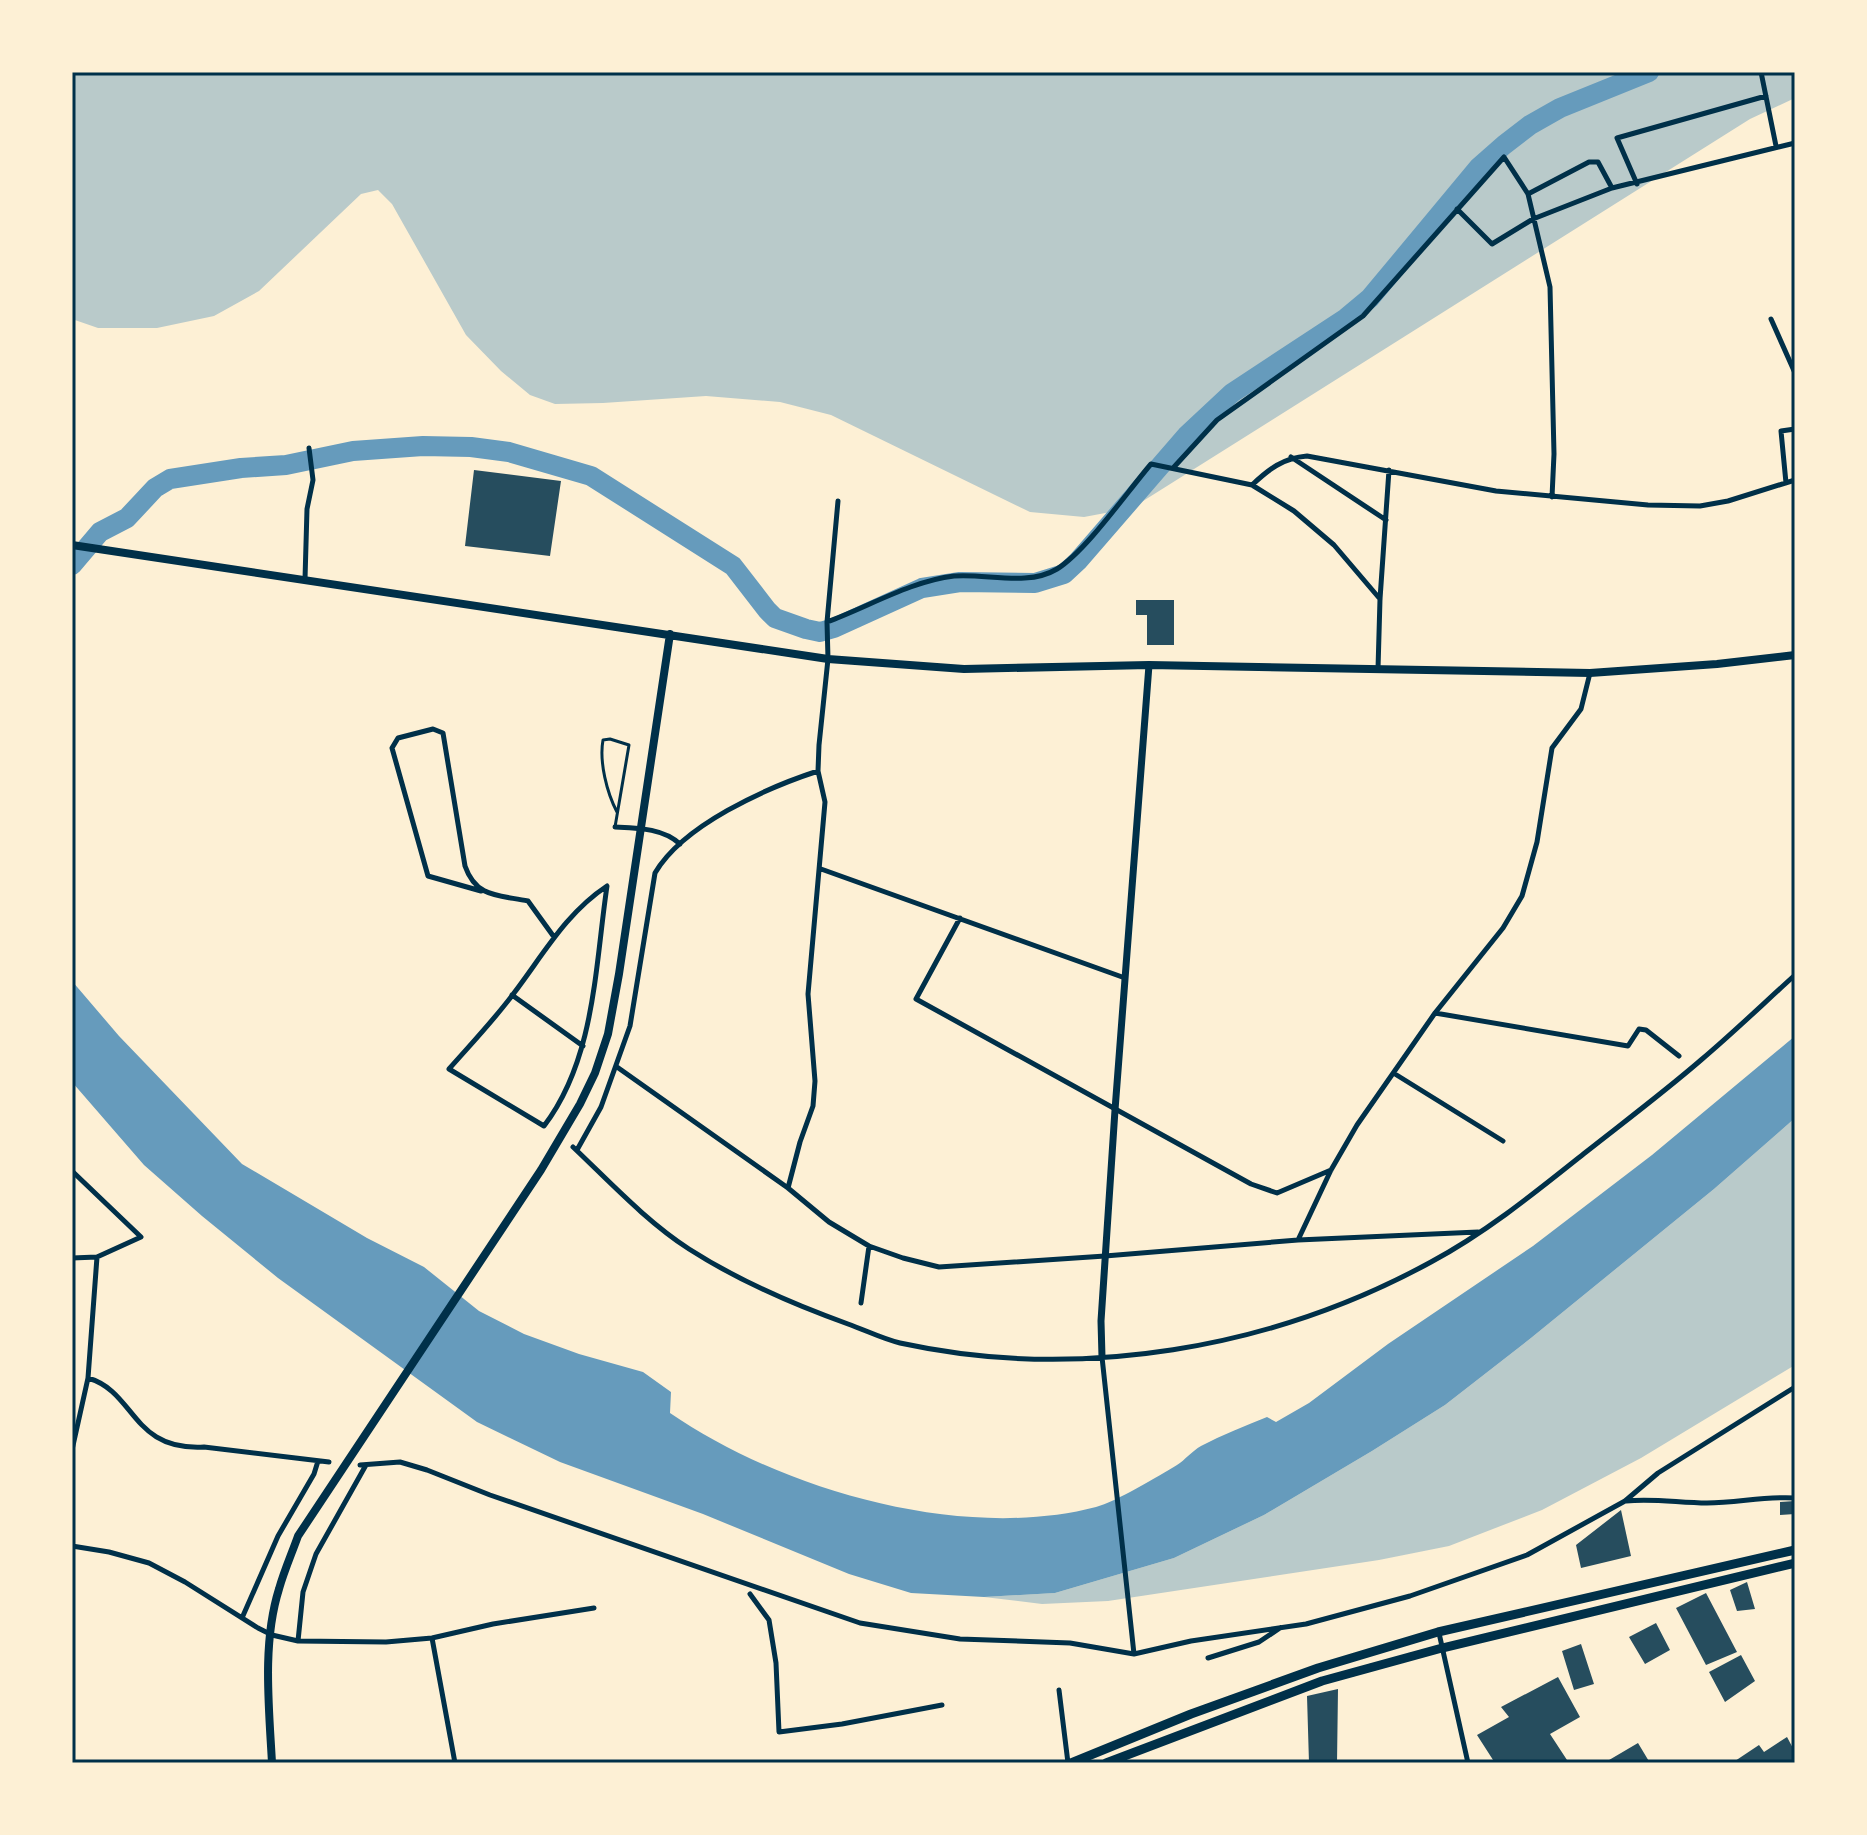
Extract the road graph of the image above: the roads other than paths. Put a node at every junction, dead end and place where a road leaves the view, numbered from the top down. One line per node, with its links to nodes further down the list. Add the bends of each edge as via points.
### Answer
1 (1761, 72): 2 (street)
2 (1766, 96): 4 (street); 5 (street, via 1617,138)
3 (1795, 143): 4 (street)
4 (1776, 146): 5 (street)
5 (1637, 184): 6 (street)
6 (1612, 188): 7 (street, via 1598,162 1589,162); 9 (street)
7 (1528, 194): 8 (street, via 1504,157); 9 (street)
8 (1457, 209): 9 (street, via 1492,244); 15 (street, via 1363,316 1217,420)
9 (1533, 219): 20 (street, via 1550,287)
10 (1771, 319): 11 (street)
11 (1795, 373)
12 (1795, 429): 18 (street, via 1781,431)
13 (309, 450): 24 (street, via 313,480)
14 (1290, 457): 16 (street); 19 (street); 22 (street)
15 (1171, 466): 19 (street); 26 (street, via 1151,464 1078,550 1045,575 955,576 915,584)
16 (1389, 470): 20 (street); 22 (street)
17 (1795, 480): 18 (street)
18 (1786, 483): 20 (street, via 1700,506)
19 (1252, 485): 25 (street, via 1334,545)
20 (1552, 497)
21 (838, 501): 26 (street)
22 (1386, 520): 25 (street)
23 (72, 545): 24 (main road)
24 (305, 579): 27 (main road)
25 (1380, 599): 31 (street)
26 (827, 625): 29 (street)
27 (670, 634): 29 (main road); 36 (main road)
28 (1795, 655): 32 (main road)
29 (828, 659): 30 (main road, via 964,669); 33 (street)
30 (1149, 665): 31 (main road); 43 (street)
31 (1378, 669): 32 (main road)
32 (1590, 673): 45 (street, via 1581,709 1552,748 1522,896)
33 (818, 771): 37 (street, via 749,797); 38 (street, via 825,802)
34 (617, 812): 34 (lane, via 610,798 603,740 629,745); 35 (lane)
35 (615, 827): 36 (street)
36 (639, 828): 37 (street, via 671,836); 79 (main road, via 619,974 595,1073 541,1170 298,1536 278,1590)
37 (680, 844): 48 (street, via 655,873 630,1026)
38 (821, 869): 40 (street); 54 (street, via 808,994 813,1106)
39 (481, 891): 39 (street, via 465,866 443,733 433,729 398,738 392,748 428,876); 41 (street, via 528,901)
40 (960, 918): 43 (street); 50 (street, via 916,999)
41 (554, 937): 44 (street); 46 (street, via 586,899 607,886)
42 (1795, 975): 55 (street, via 1701,1061)
43 (1125, 979): 50 (street)
44 (512, 995): 46 (street); 46 (street, via 449,1069 544,1126)
45 (1435, 1013): 47 (street, via 1628,1046 1639,1029 1646,1030); 49 (street)
46 (584, 1046)
47 (1679, 1056)
48 (617, 1067): 54 (street); 62 (street, via 575,1149 647,1217 739,1279 898,1342 998,1358)
49 (1395, 1074): 51 (street); 52 (street)
50 (1115, 1110): 52 (street, via 1277,1193); 58 (street)
51 (1503, 1141)
52 (1331, 1170): 56 (street)
53 (72, 1171): 59 (street, via 141,1237)
54 (788, 1188): 57 (street)
55 (1479, 1232): 56 (street); 62 (street, via 1434,1261 1346,1304 1268,1331)
56 (1298, 1240): 58 (street)
57 (869, 1246): 58 (street, via 939,1267); 61 (street)
58 (1105, 1256): 62 (street)
59 (97, 1257): 60 (street); 63 (street)
60 (72, 1258)
61 (861, 1303)
62 (1102, 1357): 83 (street)
63 (88, 1378): 65 (street); 67 (street, via 104,1382 141,1427 184,1448)
64 (1795, 1387): 70 (street, via 1658,1473)
65 (76, 1413): 66 (street)
66 (72, 1450)
67 (318, 1461): 68 (street); 76 (street)
68 (329, 1462)
69 (1795, 1498): 70 (street)
70 (1625, 1501): 77 (street, via 1527,1555 1410,1596)
71 (72, 1546): 76 (street, via 149,1563)
72 (1795, 1550): 78 (highway)
73 (1795, 1563): 82 (highway)
74 (750, 1594): 86 (street, via 769,1620 779,1732)
75 (594, 1608): 80 (street)
76 (242, 1619): 79 (street)
77 (1281, 1628): 83 (street); 84 (street, via 1259,1642)
78 (1438, 1632): 82 (street); 89 (highway, via 1318,1668)
79 (272, 1635): 81 (street); 87 (main road)
80 (432, 1638): 81 (street); 88 (street)
81 (298, 1641): 83 (street, via 303,1592 316,1554 364,1465 400,1462 860,1623 960,1639 1070,1643)
82 (1442, 1648): 90 (highway, via 1322,1681); 91 (street)
83 (1134, 1654)
84 (1208, 1658)
85 (1059, 1690): 89 (street)
86 (942, 1705)
87 (272, 1763)
88 (455, 1763)
89 (1070, 1763)
90 (1106, 1763)
91 (1468, 1763)

